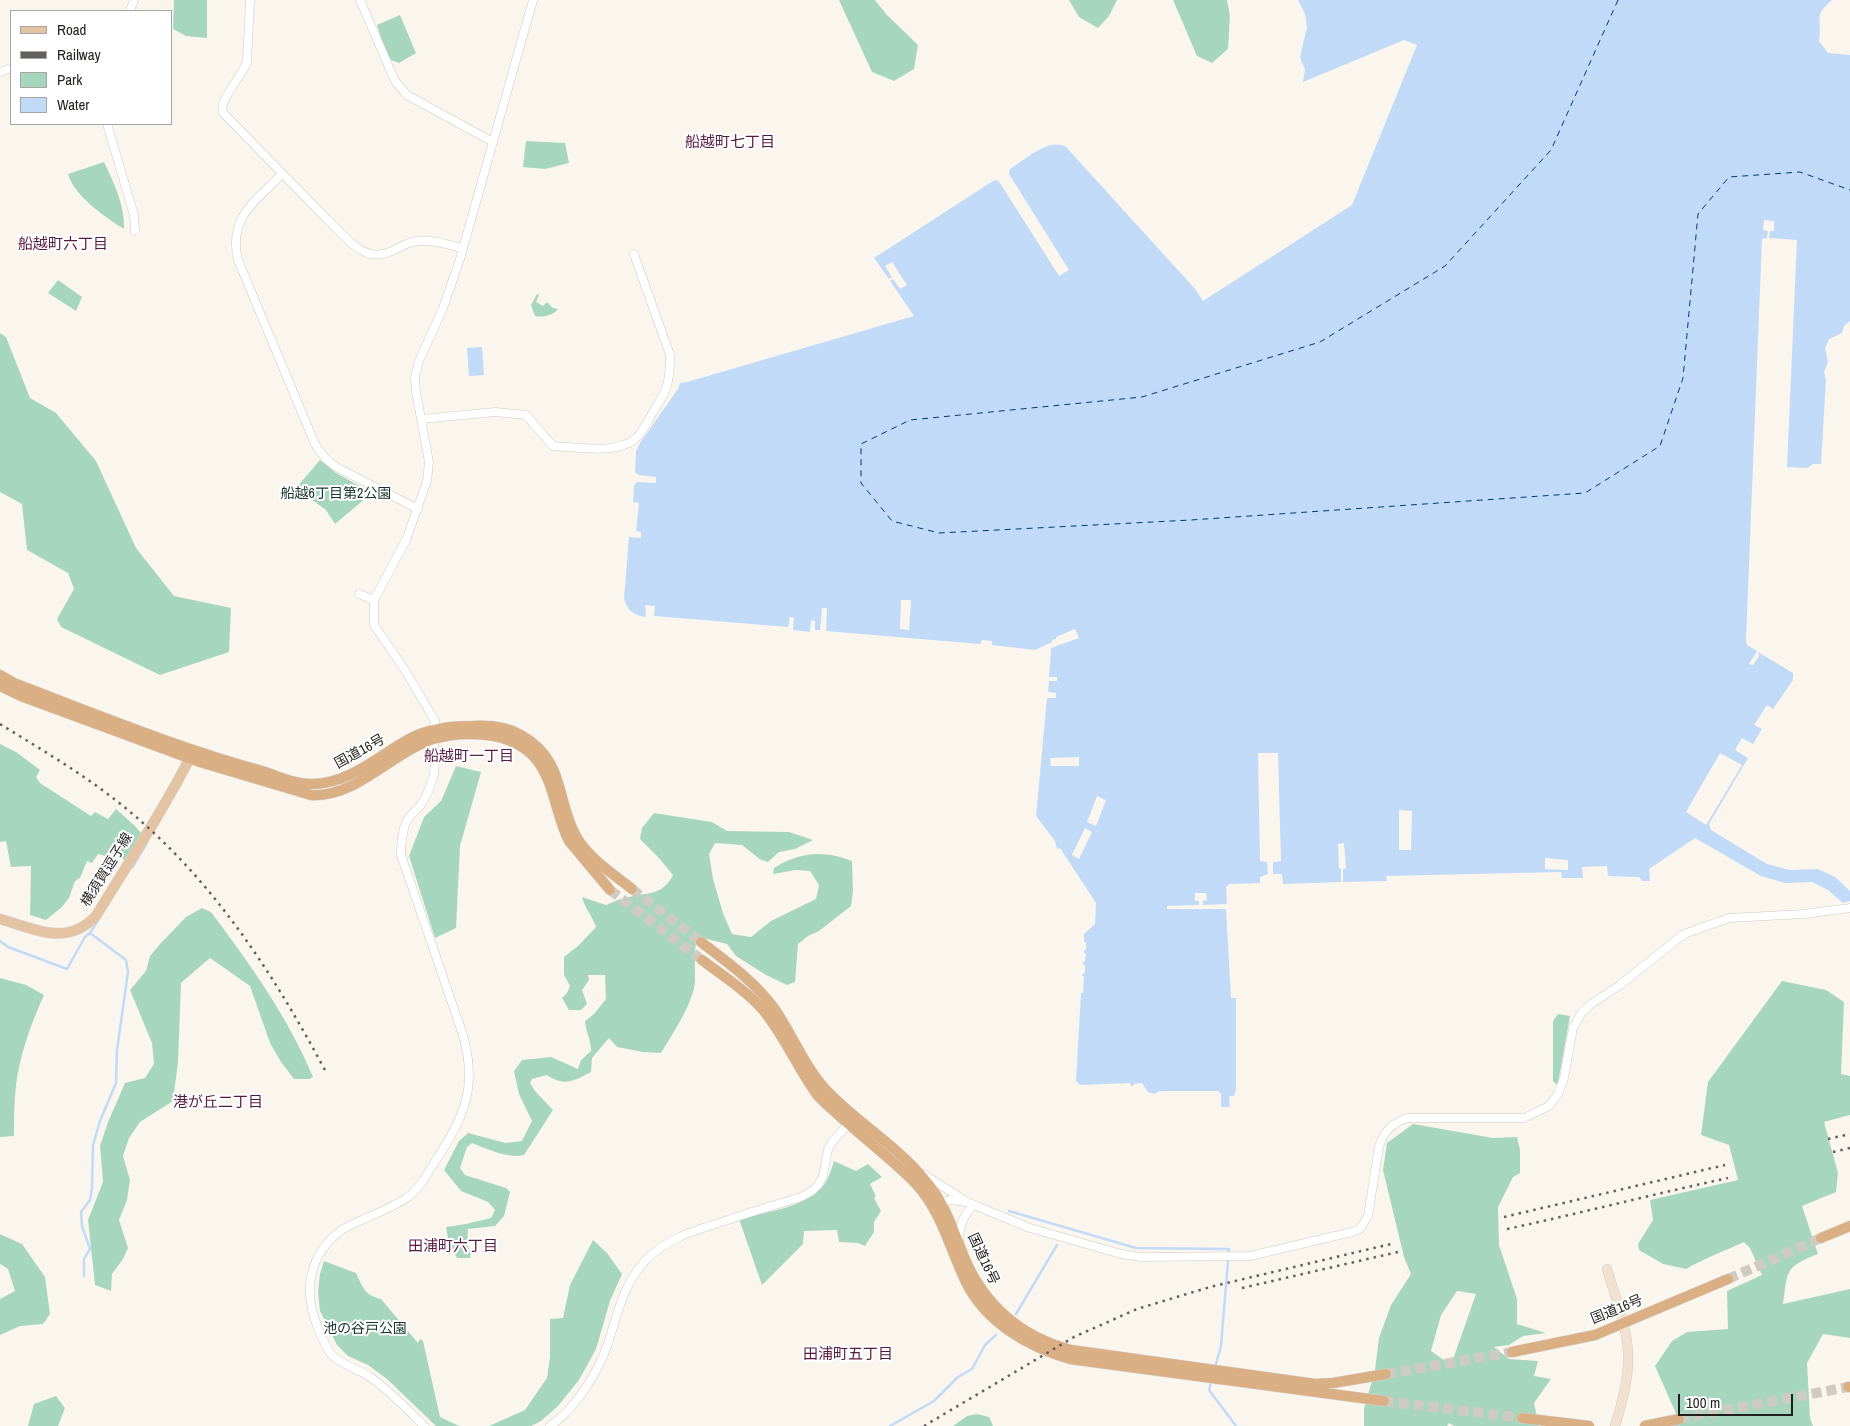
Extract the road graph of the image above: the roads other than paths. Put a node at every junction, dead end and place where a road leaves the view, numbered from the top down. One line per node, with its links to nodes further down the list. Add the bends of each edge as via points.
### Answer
1 (250, 0): 6 (street, via 247,62 221,108)
2 (360, 0): 5 (street, via 400,89)
3 (532, 0): 5 (street)
4 (107, 125): 7 (street, via 134,215)
5 (493, 142): 8 (street)
6 (282, 174): 8 (street, via 364,252 380,255 416,241); 11 (street, via 242,215 235,240 238,260 321,455 336,467)
7 (135, 231)
8 (463, 248): 10 (street, via 415,377)
9 (634, 254): 10 (street, via 670,355 669,382 665,393 636,438 623,445 603,449 554,446 526,415 495,412)
10 (421, 419): 11 (street, via 429,462)
11 (418, 509): 13 (street, via 406,540)
12 (359, 594): 13 (street)
13 (374, 600): 16 (street, via 374,625 435,721)
14 (0, 675): 17 (highway, 国道16号)
15 (0, 686): 17 (highway, 国道16号)
16 (433, 734): 17 (highway, 国道16号, via 413,738 338,780 312,784); 18 (highway, 国道16号, via 456,726 498,727 516,732 536,745 554,770 577,837 592,856); 19 (highway, 国道16号, via 495,736 516,743 529,752 545,774 569,841); 43 (street, via 434,775 422,804 407,820 401,854 466,1046 469,1070 466,1102 455,1129 420,1184 407,1197 333,1236 319,1254 310,1289 312,1313 332,1354 380,1384)
17 (191, 754): 21 (main road, 横須賀逗子線, via 153,823 89,923 62,934)
18 (632, 889)
19 (610, 890)
20 (1849, 908): 29 (street, via 1728,918 1684,934 1582,1012 1573,1028 1564,1078 1549,1106 1524,1118 1406,1118 1396,1122 1385,1132 1379,1147 1368,1216 1360,1229 1352,1232 1250,1256 1141,1257 1030,1228)
21 (0, 919)
22 (701, 942): 24 (highway, 国道16号)
23 (702, 960): 25 (highway, 国道16号)
24 (736, 969): 25 (highway); 26 (highway, 国道16号, via 772,1006 811,1070)
25 (728, 979): 26 (highway, 国道16号, via 765,1013 818,1096)
26 (852, 1120): 27 (highway, 国道16号); 28 (highway, 国道16号); 44 (street, via 832,1142 823,1176 812,1191 682,1235 644,1262 623,1294 604,1354 594,1374 569,1409)
27 (913, 1167): 28 (highway, 国道16号, via 926,1180); 29 (street)
28 (936, 1204): 29 (street, via 950,1200); 32 (highway, 国道16号, via 947,1212); 37 (highway, 国道16号, via 967,1284 977,1300 1020,1338 1070,1359)
29 (970, 1204): 32 (street, via 959,1229)
30 (1850, 1226): 31 (highway)
31 (1821, 1238)
32 (959, 1240): 37 (highway, 国道16号, via 974,1280 985,1295 1014,1324 1040,1339 1071,1350)
33 (1607, 1270): 35 (main road)
34 (1728, 1279): 35 (highway, 国道16号)
35 (1622, 1324): 36 (highway, 国道16号, via 1580,1339); 46 (main road, via 1628,1364)
36 (1512, 1352)
37 (1206, 1373): 38 (highway, 国道16号)
38 (1217, 1374): 39 (highway, 国道16号, via 1325,1384); 40 (highway, 国道16号)
39 (1386, 1374)
40 (1384, 1401)
41 (1522, 1418): 45 (highway)
42 (1679, 1420): 47 (highway)
43 (424, 1426)
44 (550, 1426)
45 (1589, 1426)
46 (1615, 1426)
47 (1645, 1426)

